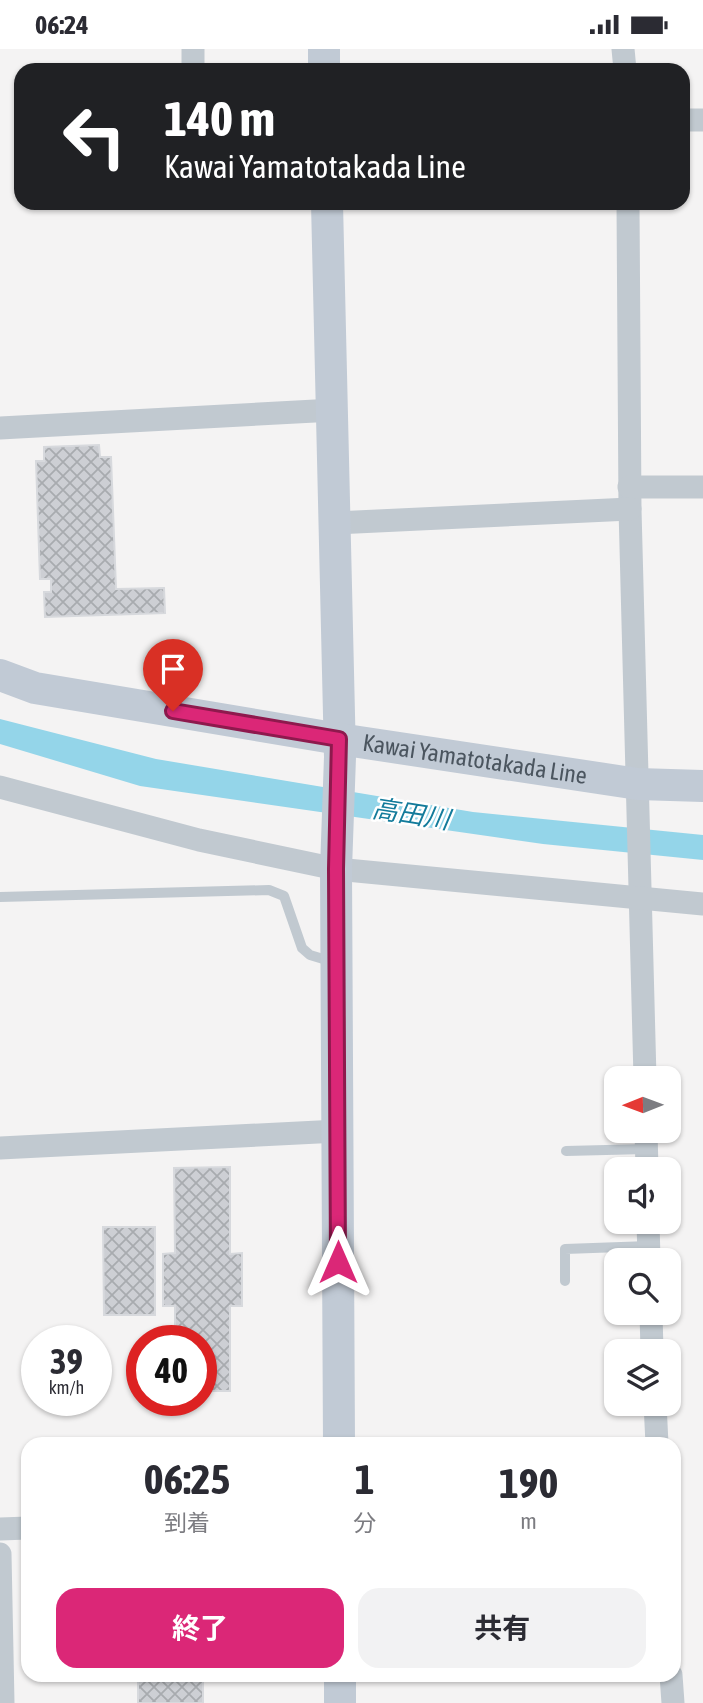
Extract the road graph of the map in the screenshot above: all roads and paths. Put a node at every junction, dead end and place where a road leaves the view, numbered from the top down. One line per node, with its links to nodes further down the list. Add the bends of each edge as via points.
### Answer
1 (327, 210): 3 (street)
2 (628, 210): 6 (street)
3 (334, 410): 4 (street); 7 (street)
4 (0, 428)
5 (703, 487): 6 (street)
6 (629, 498): 7 (street); 12 (street)
7 (335, 523): 9 (street)
8 (0, 675): 9 (street, Kawai Yamatotakada Line, via 35,688)
9 (339, 748): 12 (street, Kawai Yamatotakada Line); 13 (street)
10 (703, 786): 12 (street, Kawai Yamatotakada Line)
11 (0, 787): 13 (street, via 199,841)
12 (638, 796): 15 (street)
13 (337, 858): 15 (street); 17 (street)
14 (0, 897): 17 (lane, via 269,890 284,896 302,949)
15 (641, 897): 16 (street); 18 (street)
16 (703, 904)
17 (337, 963): 19 (street)
18 (645, 1066)
19 (338, 1131): 20 (street); 26 (street)
20 (0, 1148)
21 (647, 1149): 22 (lane)
22 (565, 1151)
23 (604, 1251): 24 (lane, via 565,1249)
24 (565, 1281)
25 (656, 1416): 27 (street)
26 (339, 1437)
27 (657, 1437)
28 (21, 1528): 29 (street)
29 (0, 1529)
30 (0, 1554): 33 (street)
31 (340, 1682): 34 (street)
32 (672, 1682): 35 (street)
33 (3, 1703)
34 (340, 1703)
35 (673, 1703)

